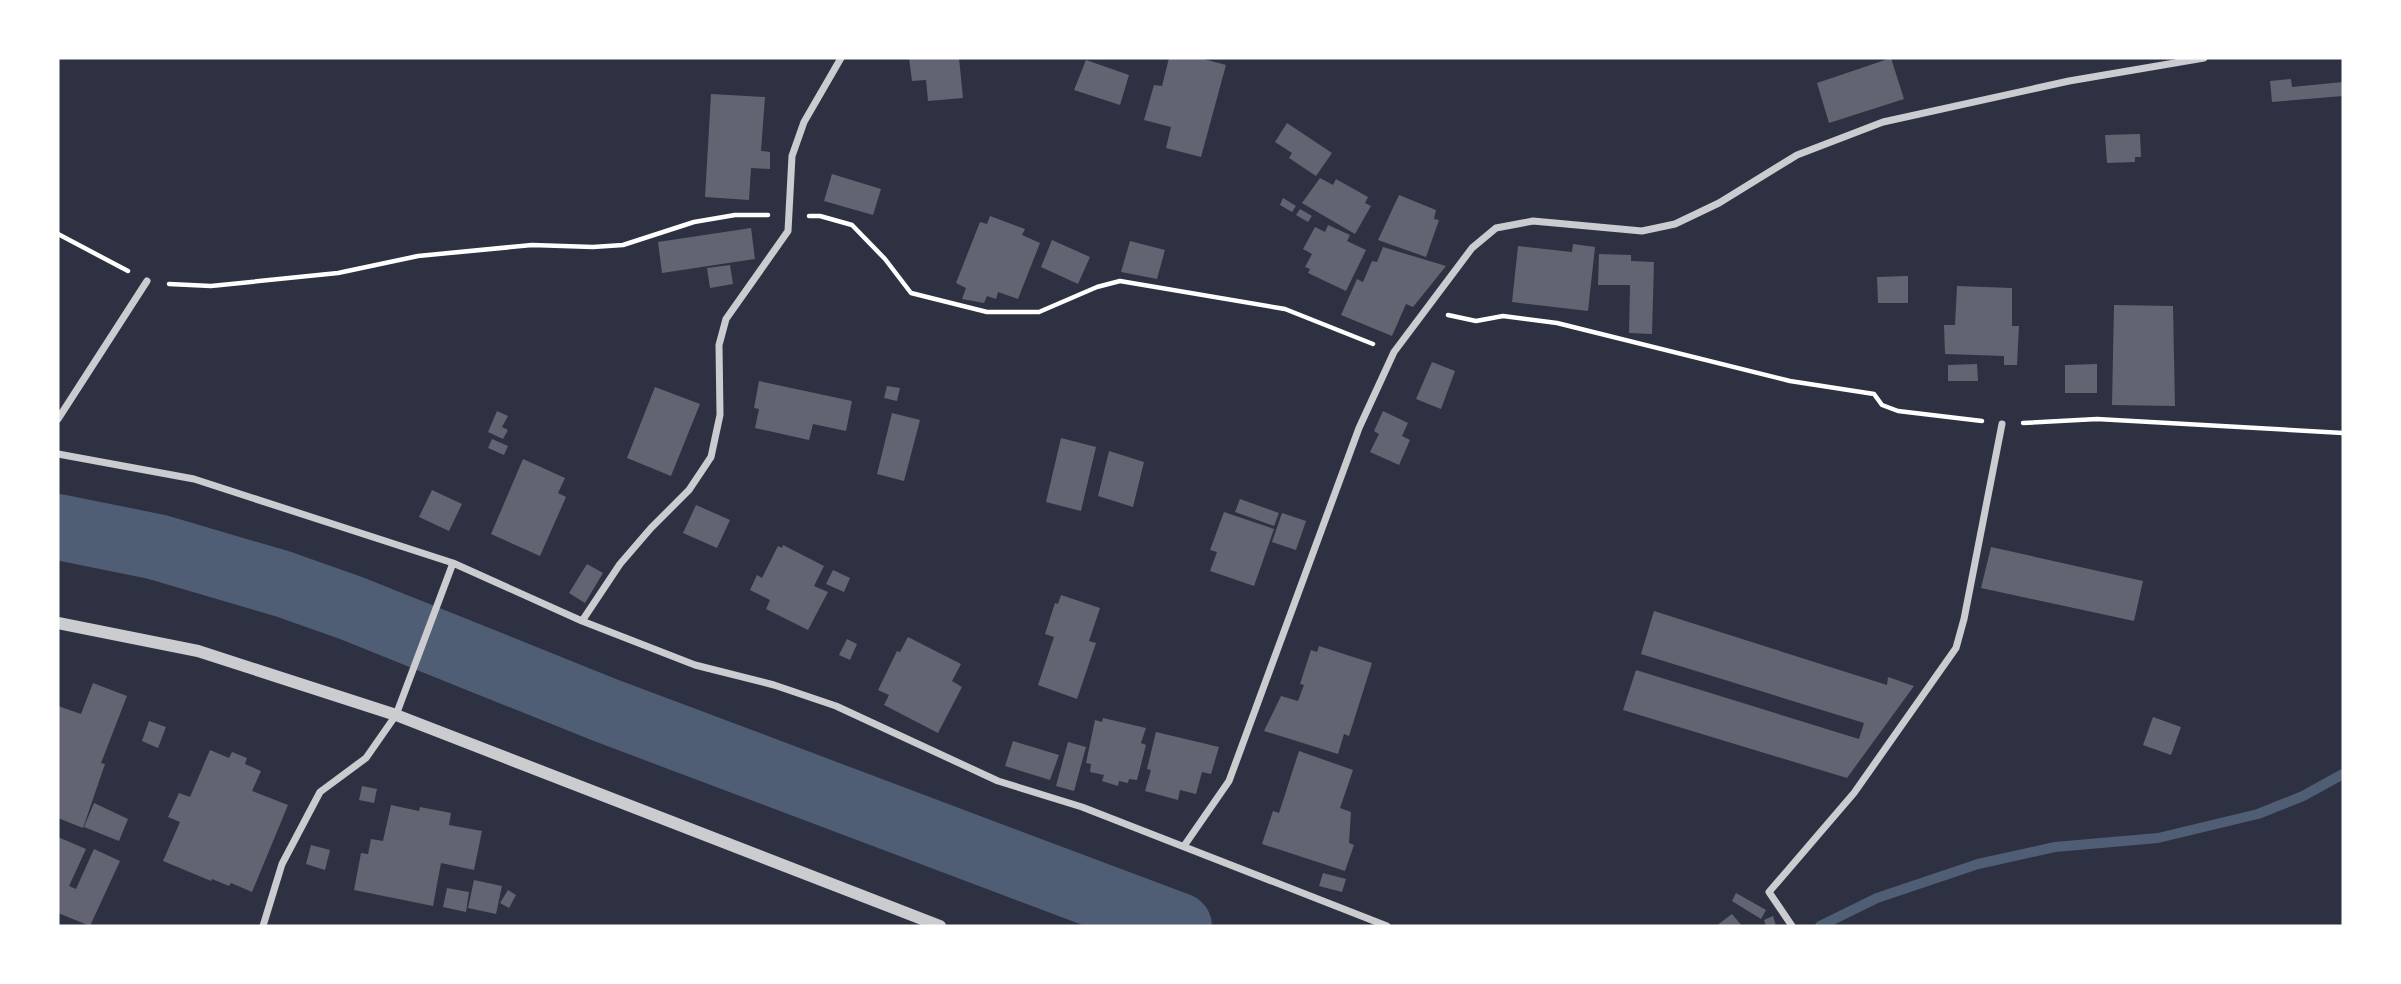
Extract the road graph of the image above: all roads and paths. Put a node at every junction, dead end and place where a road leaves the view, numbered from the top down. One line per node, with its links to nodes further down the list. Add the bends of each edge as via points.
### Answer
1 (841, 58): 3 (street, via 804,122 792,156)
2 (2204, 58): 6 (street, via 2069,81 1883,122 1797,155 1675,224 1642,231 1533,221 1496,228 1472,248)
3 (790, 215): 5 (path, via 735,215 694,222 623,245 532,245 418,256 338,273 211,286); 7 (path, via 820,216 852,225 911,293 987,312 1039,312 1120,281 1285,309); 13 (street, via 788,231 726,319 719,345 720,415 711,457 689,490 620,564)
4 (58, 234): 5 (path)
5 (147, 281): 8 (street)
6 (1426, 310): 7 (street); 9 (path, via 1476,321 1503,316 1557,323 1790,381 1874,394 1882,405 1898,411)
7 (1394, 352): 16 (street, via 1359,428 1229,781)
8 (58, 419)
9 (2002, 424): 10 (path, via 2096,419); 20 (street, via 1956,648 1854,793 1769,892)
10 (2343, 433)
11 (58, 454): 12 (street, via 194,479)
12 (453, 563): 13 (street); 15 (street)
13 (582, 621): 16 (street, via 695,665 836,706 998,781)
14 (58, 623): 15 (street, via 198,651)
15 (396, 715): 17 (street, via 366,758 320,792 282,864); 18 (street)
16 (1184, 846): 19 (street)
17 (263, 926)
18 (940, 926)
19 (1387, 926)
20 (1792, 926)

